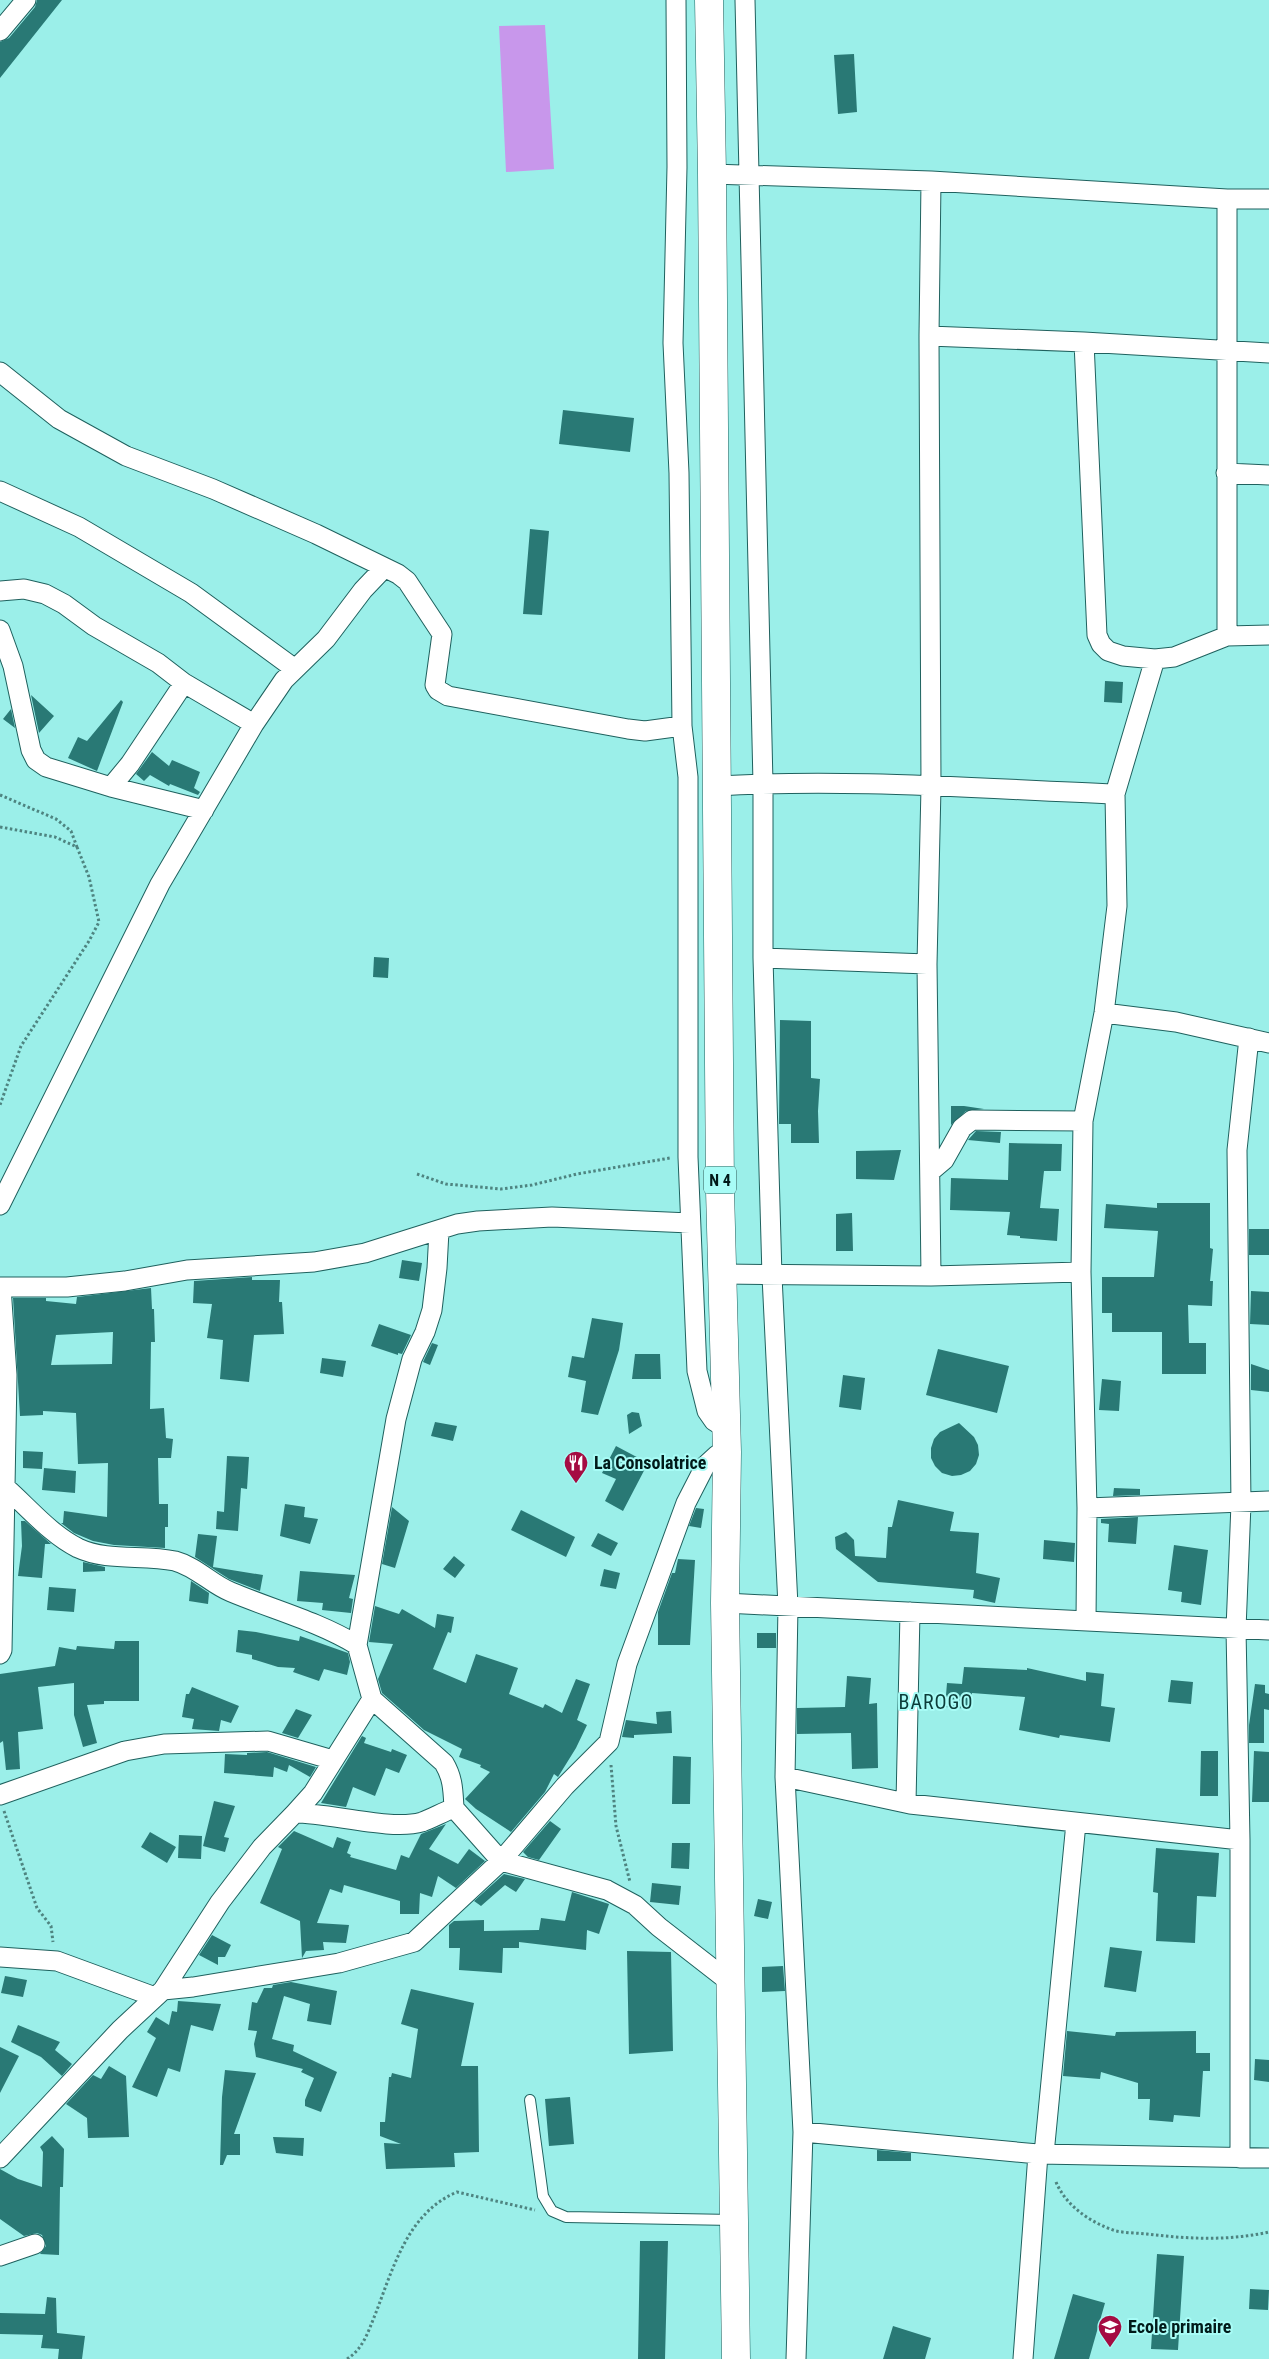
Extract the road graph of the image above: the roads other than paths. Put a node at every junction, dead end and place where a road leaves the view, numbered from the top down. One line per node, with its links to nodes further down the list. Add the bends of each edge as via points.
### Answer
1 (26, 0): 5 (street)
2 (676, 0): 28 (street, via 673,343 679,473)
3 (709, 0): 6 (highway, N 4)
4 (745, 0): 7 (street)
5 (0, 30)
6 (712, 174): 7 (street); 30 (highway, N 4)
7 (747, 176): 8 (street); 29 (street)
8 (931, 182): 9 (street); 11 (street)
9 (1227, 199): 10 (street); 13 (street)
10 (1269, 199)
11 (929, 336): 12 (street); 32 (street)
12 (1084, 342): 13 (street); 24 (street, via 1097,635 1108,651)
13 (1226, 350): 14 (street); 16 (street)
14 (1269, 353)
15 (0, 372): 19 (street, via 59,418 126,456 316,534)
16 (1226, 473): 17 (street); 23 (street)
17 (1269, 475)
18 (0, 491): 25 (street, via 79,527 190,593)
19 (384, 568): 25 (street, via 363,590 326,640); 28 (street, via 407,581 442,634 435,685 440,692 628,729 645,731)
20 (0, 591): 26 (street, via 24,590 45,594 158,663)
21 (0, 630): 31 (street, via 13,666 30,750 36,760 46,767)
22 (1269, 634): 23 (street)
23 (1227, 636): 24 (street, via 1174,657)
24 (1155, 659): 33 (street)
25 (295, 669): 27 (street)
26 (184, 683): 27 (street); 31 (street)
27 (254, 724): 34 (street)
28 (682, 726): 43 (street, via 688,778)
29 (763, 784): 30 (street); 32 (street); 35 (street)
30 (717, 786): 46 (highway, N 4)
31 (111, 787): 34 (street)
32 (931, 787): 33 (street); 36 (street)
33 (1115, 794): 37 (street, via 1116,906)
34 (204, 810): 42 (street, via 160,884)
35 (763, 958): 36 (street); 47 (street)
36 (927, 964): 41 (street)
37 (1104, 1013): 38 (street, via 1176,1022); 40 (street)
38 (1249, 1038): 39 (street); 53 (street, via 1237,1150)
39 (1269, 1044)
40 (1083, 1121): 41 (street, via 972,1120 962,1128 944,1160); 45 (street)
41 (931, 1171): 48 (street)
42 (0, 1205)
43 (690, 1223): 44 (street, via 552,1217 478,1221); 50 (street, via 697,1371 707,1411)
44 (438, 1231): 49 (street, via 365,1254 314,1262 187,1270 67,1287); 61 (street, via 432,1310 412,1359 396,1419)
45 (1081, 1272): 48 (street); 54 (street)
46 (723, 1274): 47 (street); 50 (highway, N 4)
47 (772, 1276): 48 (street); 56 (street)
48 (931, 1276)
49 (0, 1287): 51 (street, via 6,1375)
50 (726, 1440): 55 (highway, N 4); 72 (street, via 705,1466 686,1503 627,1664 609,1742 565,1786)
51 (2, 1487): 61 (street, via 77,1548 100,1556 146,1557 184,1564 230,1592 318,1624); 62 (street)
52 (1269, 1501): 53 (street)
53 (1241, 1504): 54 (street); 59 (street)
54 (1087, 1508): 58 (street)
55 (725, 1603): 56 (street); 74 (highway, N 4)
56 (788, 1606): 57 (street); 65 (street)
57 (910, 1612): 58 (street); 67 (street)
58 (1086, 1621): 59 (street)
59 (1236, 1629): 60 (street); 71 (street)
60 (1269, 1630)
61 (357, 1645): 63 (street)
62 (0, 1654)
63 (372, 1700): 64 (street); 68 (street, via 444,1762 451,1774)
64 (333, 1760): 66 (street, via 268,1741 164,1744 125,1751); 69 (street, via 313,1793)
65 (785, 1777): 67 (street); 77 (street)
66 (2, 1802)
67 (906, 1803): 70 (street)
68 (454, 1808): 69 (street, via 421,1822 398,1824); 72 (street)
69 (295, 1813): 75 (street, via 262,1847 220,1902)
70 (1076, 1823): 71 (street); 78 (street)
71 (1240, 1840): 80 (street)
72 (501, 1861): 74 (street, via 599,1888 635,1905); 75 (street, via 414,1942 339,1962)
73 (0, 1957): 75 (street, via 56,1961)
74 (731, 1983): 82 (highway, N 4)
75 (159, 1993): 79 (street)
76 (530, 2100): 82 (lane, via 543,2196 552,2211 566,2217)
77 (803, 2132): 78 (street); 86 (street)
78 (1041, 2154): 80 (street); 87 (street)
79 (0, 2158)
80 (1240, 2158): 81 (street)
81 (1269, 2158)
82 (734, 2220): 85 (highway, N 4)
83 (35, 2244): 84 (street)
84 (0, 2256)
85 (736, 2359)
86 (796, 2359)
87 (1023, 2359)

